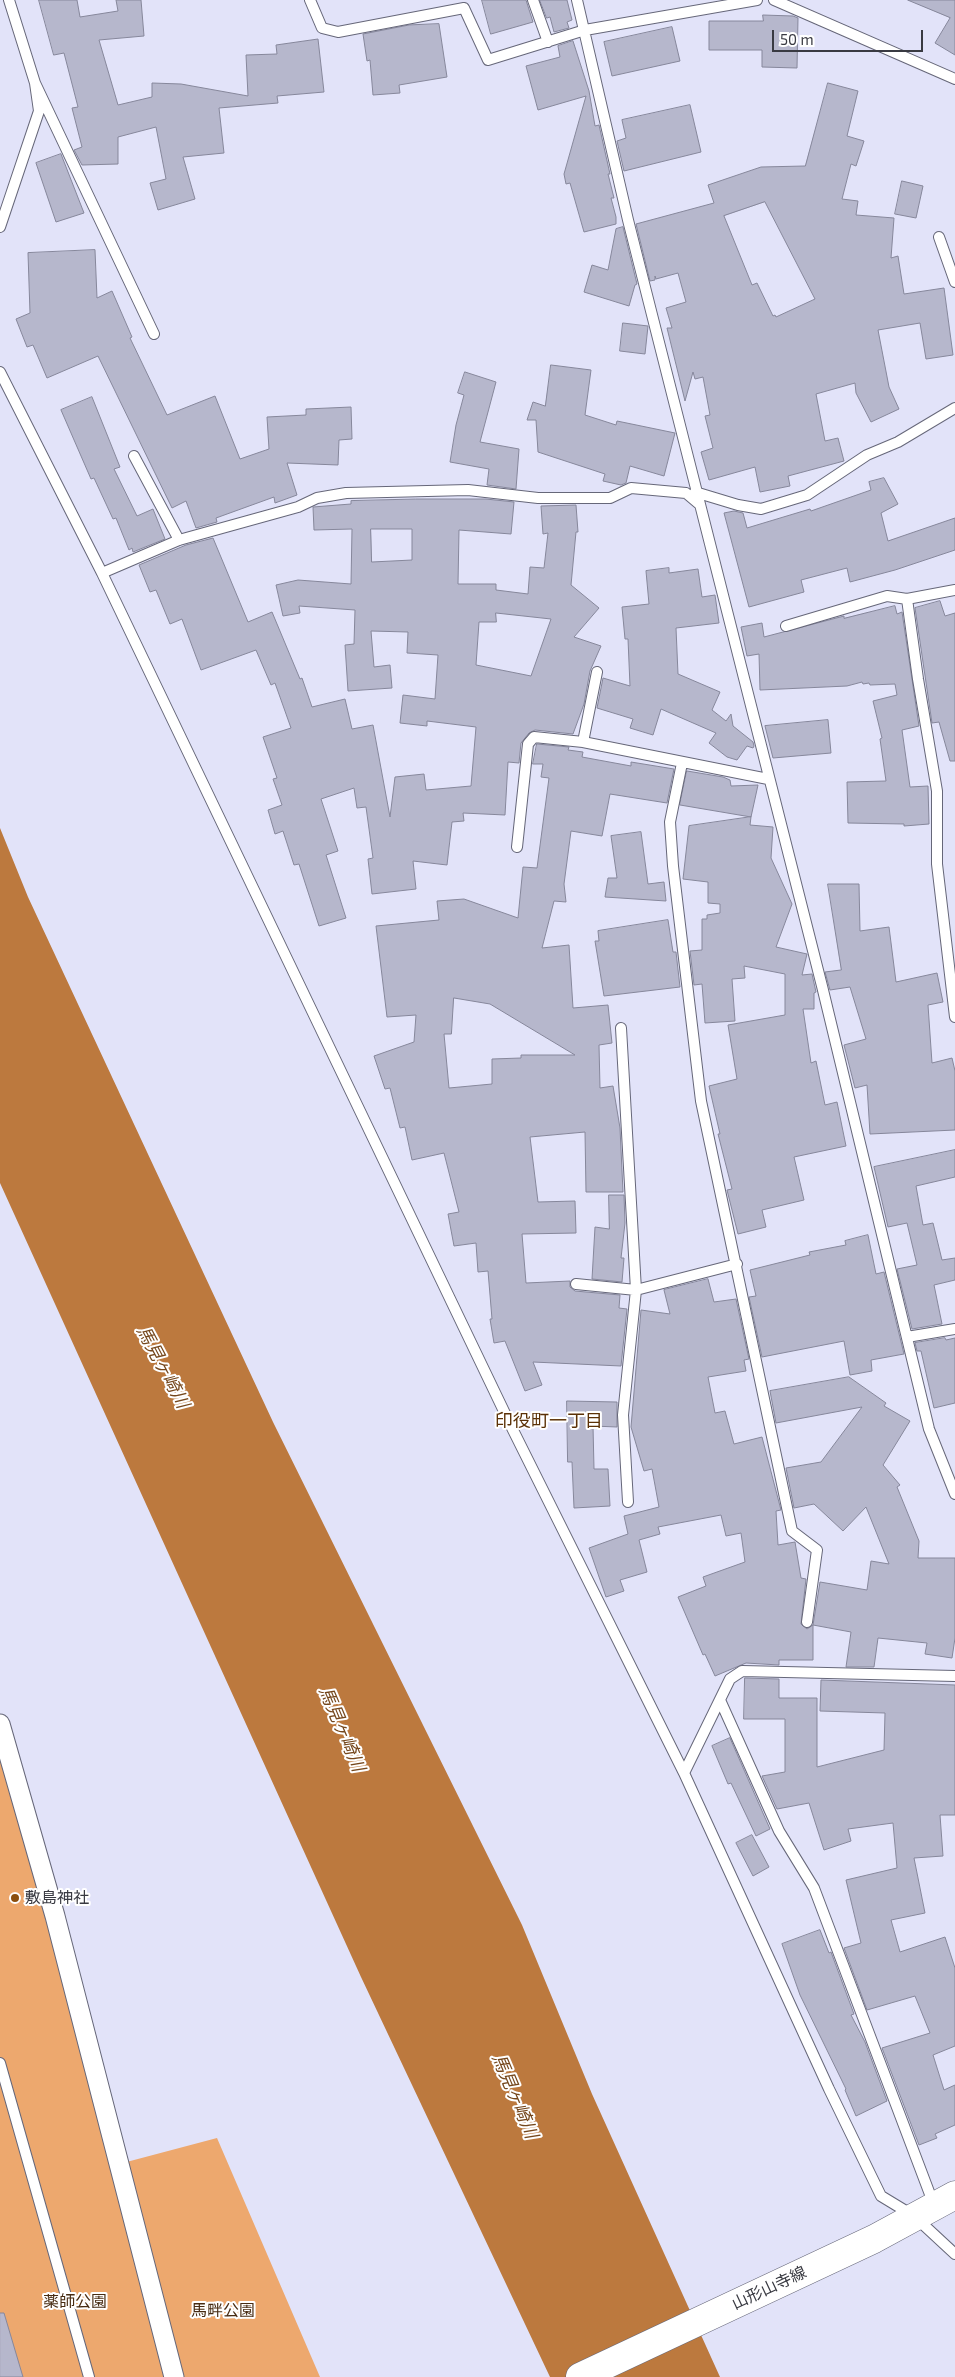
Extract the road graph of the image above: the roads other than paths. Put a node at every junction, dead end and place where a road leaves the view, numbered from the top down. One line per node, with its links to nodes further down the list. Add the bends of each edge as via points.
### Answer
1 (9, 0): 10 (lane)
2 (310, 0): 8 (lane, via 322,28 338,32 464,8 488,60)
3 (533, 0): 8 (lane)
4 (577, 0): 7 (lane)
5 (757, 0): 7 (lane)
6 (774, 0): 9 (lane)
7 (585, 30): 8 (lane); 18 (lane)
8 (548, 42)
9 (955, 79)
10 (36, 83): 11 (lane, via 39,111); 14 (lane)
11 (0, 227)
12 (939, 237): 13 (lane)
13 (955, 282)
14 (154, 334)
15 (0, 372): 21 (lane)
16 (955, 408): 18 (lane, via 898,442 867,455 807,496 761,509)
17 (134, 456): 20 (lane)
18 (695, 492): 19 (lane)
19 (699, 505): 20 (lane, via 686,493 631,488 610,498 538,498 468,490 346,494 317,498 298,507); 28 (lane)
20 (179, 540): 21 (lane)
21 (102, 573): 43 (lane, via 503,1410)
22 (955, 590): 23 (lane)
23 (907, 599): 24 (lane, via 887,596); 30 (lane, via 937,791 937,864)
24 (786, 626)
25 (597, 672): 26 (lane)
26 (582, 742): 27 (lane); 29 (lane, via 534,737 528,744)
27 (682, 763): 28 (lane); 32 (lane, via 670,822 683,962 701,1102)
28 (768, 779): 36 (lane)
29 (517, 847)
30 (955, 1016)
31 (621, 1028): 34 (lane)
32 (737, 1264): 34 (lane); 39 (lane, via 792,1531 817,1550)
33 (576, 1284): 34 (lane)
34 (636, 1290): 38 (lane, via 623,1415)
35 (955, 1329): 36 (lane)
36 (907, 1337): 37 (lane, via 929,1429)
37 (955, 1494)
38 (628, 1502)
39 (807, 1622)
40 (955, 1676): 41 (lane, via 742,1671 730,1679)
41 (720, 1700): 43 (lane); 45 (lane, via 780,1831 814,1888)
42 (0, 1724): 48 (street, via 55,1916)
43 (684, 1773): 45 (lane, via 824,2080 881,2196)
44 (0, 2063): 47 (lane)
45 (934, 2206): 46 (lane); 49 (main road, 山形山寺線, via 874,2239)
46 (955, 2254)
47 (89, 2377)
48 (174, 2377)
49 (580, 2377)

